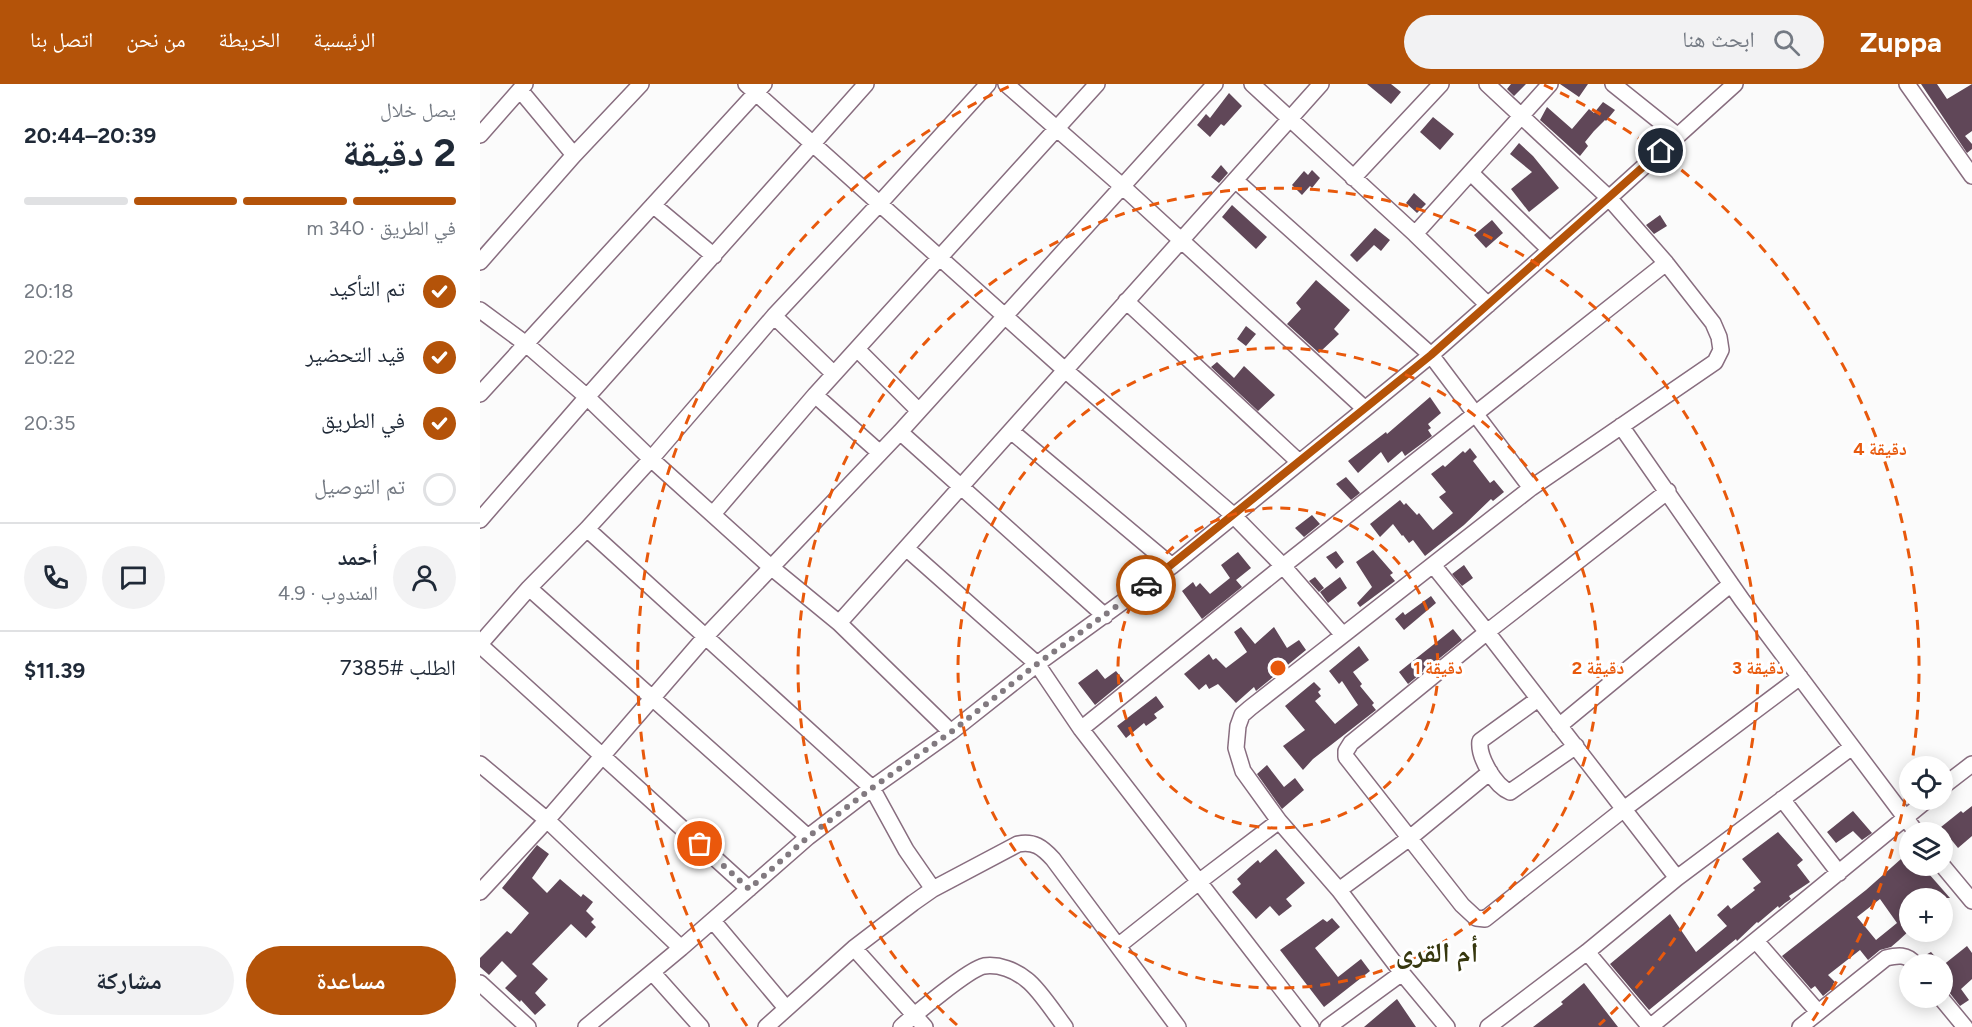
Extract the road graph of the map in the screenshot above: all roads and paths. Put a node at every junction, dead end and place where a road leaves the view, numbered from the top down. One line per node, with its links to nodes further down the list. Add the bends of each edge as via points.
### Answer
1 (641, 84): 23 (street)
2 (866, 84): 22 (street)
3 (988, 84): 30 (street)
4 (1006, 84): 19 (street)
5 (1097, 84): 19 (street)
6 (1215, 84): 28 (street)
7 (1252, 84): 18 (street)
8 (1321, 84): 18 (street)
9 (1441, 84): 26 (street)
10 (1487, 84): 17 (street)
11 (1550, 84): 17 (street)
12 (1613, 84): 21 (street)
13 (1735, 84): 21 (street)
14 (1907, 84): 25 (street)
15 (522, 87): 20 (street); 23 (street)
16 (756, 87): 22 (street); 31 (street)
17 (1521, 116): 24 (street); 29 (street)
18 (1290, 119): 26 (street); 27 (street)
19 (1057, 129): 28 (street); 36 (street)
20 (480, 135)
21 (1678, 136): 29 (street)
22 (813, 143): 30 (street); 35 (street)
23 (574, 155): 37 (street)
24 (1471, 173): 32 (street); 34 (street)
25 (1972, 176)
26 (1353, 178): 32 (street)
27 (1235, 180): 33 (street); 46 (street)
28 (1122, 186): 33 (street); 42 (street)
29 (1609, 198): 34 (street); 38 (street)
30 (880, 203): 36 (street); 43 (street)
31 (653, 205): 35 (street); 44 (street)
32 (1415, 234): 40 (street)
33 (1181, 241): 39 (street); 52 (street)
34 (1550, 250): 40 (street)
35 (714, 255): 51 (street)
36 (941, 258): 42 (street); 45 (street)
37 (480, 262)
38 (1666, 263): 54 (street); 55 (street, via 1713,323 1721,350 1715,362)
39 (1126, 301): 47 (street); 60 (street)
40 (1488, 305): 46 (street)
41 (480, 310): 44 (street)
42 (1005, 315): 47 (street); 53 (street)
43 (774, 316): 48 (street); 59 (street)
44 (526, 344): 49 (street); 51 (street)
45 (857, 350): 48 (street); 53 (street)
46 (1431, 355): 52 (street); 54 (street)
47 (1065, 370): 56 (street); 65 (street)
48 (834, 374): 50 (street)
49 (480, 394)
50 (815, 395): 58 (street); 64 (street)
51 (587, 397): 59 (street); 66 (street)
52 (1365, 409): 60 (street)
53 (919, 411): 57 (street)
54 (1475, 415): 62 (street); 71 (street)
55 (1621, 426): 62 (street); 63 (street)
56 (1011, 431): 61 (street); 70 (street)
57 (900, 432): 58 (street); 61 (street)
58 (880, 453): 72 (street)
59 (651, 459): 64 (street); 67 (street)
60 (1299, 462): 65 (street)
61 (961, 487): 68 (street); 75 (street)
62 (1531, 488): 69 (street)
63 (1668, 491): 73 (street); 77 (street)
64 (713, 514): 72 (street)
65 (1233, 515): 70 (street); 71 (street)
66 (480, 520)
67 (587, 529): 74 (street); 79 (street)
68 (906, 548): 76 (street); 81 (street)
69 (1433, 565): 77 (street); 78 (street)
70 (1172, 566): 75 (street)
71 (1283, 566): 78 (street); 86 (street)
72 (772, 568): 76 (street); 79 (street)
73 (1731, 584): 82 (street); 85 (street)
74 (530, 588): 80 (street); 83 (street)
75 (1105, 616): 81 (street)
76 (839, 622): 87 (street)
77 (1487, 632): 84 (street); 104 (street, via 1346,751 1346,757)
78 (1342, 635): 101 (street, via 1240,720 1236,748 1243,771)
79 (706, 636): 83 (street); 95 (street)
80 (480, 644): 90 (street)
81 (1037, 664): 86 (street); 87 (street)
82 (1800, 677): 89 (street); 97 (street)
83 (654, 698): 90 (street); 103 (street)
84 (1538, 699): 85 (street); 93 (street, via 1480,741 1479,749)
85 (1559, 726): 88 (street)
86 (1082, 729): 108 (street)
87 (951, 732): 95 (street)
88 (1575, 746): 93 (street, via 1510,792); 97 (street)
89 (1852, 747): 96 (street); 99 (street)
90 (603, 754): 100 (street); 109 (street)
91 (1972, 764): 94 (street)
92 (482, 769): 100 (street)
93 (1490, 772): 104 (street)
94 (1953, 779)
95 (872, 788): 103 (street); 110 (street)
96 (1782, 799): 105 (street); 107 (street)
97 (1624, 808): 104 (street, via 1485,919 1469,914); 107 (street)
98 (1914, 810): 99 (street)
99 (1904, 818): 102 (street); 105 (street)
100 (547, 820): 112 (street); 117 (street)
101 (1279, 821): 108 (street); 111 (street)
102 (1907, 822)
103 (808, 837): 109 (street)
104 (1411, 837): 111 (street)
105 (1839, 873): 115 (street)
106 (1951, 876): 113 (street)
107 (1677, 878): 119 (street)
108 (1200, 881): 116 (street); 136 (street)
109 (749, 889): 114 (street)
110 (933, 889): 116 (street, via 1028,842 1044,850); 118 (street)
111 (1339, 890): 122 (street)
112 (480, 892)
113 (1972, 901)
114 (713, 921): 117 (street); 124 (street)
115 (1756, 941): 126 (street); 140 (street)
116 (1118, 946): 135 (street)
117 (681, 948): 121 (street)
118 (854, 948): 124 (street); 127 (street)
119 (1587, 952): 139 (street); 140 (street)
120 (1899, 955): 126 (street, via 1886,958)
121 (652, 972): 129 (street); 130 (street)
122 (1402, 973): 137 (street); 138 (street)
123 (480, 983): 128 (street)
124 (786, 1008): 131 (street)
125 (1949, 1008): 142 (street)
126 (1818, 1012): 141 (street)
127 (915, 1014): 132 (street); 133 (street); 134 (street, via 980,967 1002,967 1029,981)
128 (528, 1027)
129 (586, 1027)
130 (701, 1027)
131 (766, 1027)
132 (901, 1027)
133 (925, 1027)
134 (1065, 1027)
135 (1178, 1027)
136 (1311, 1027)
137 (1328, 1027)
138 (1447, 1027)
139 (1488, 1027)
140 (1650, 1027)
141 (1800, 1027)
142 (1965, 1027)

